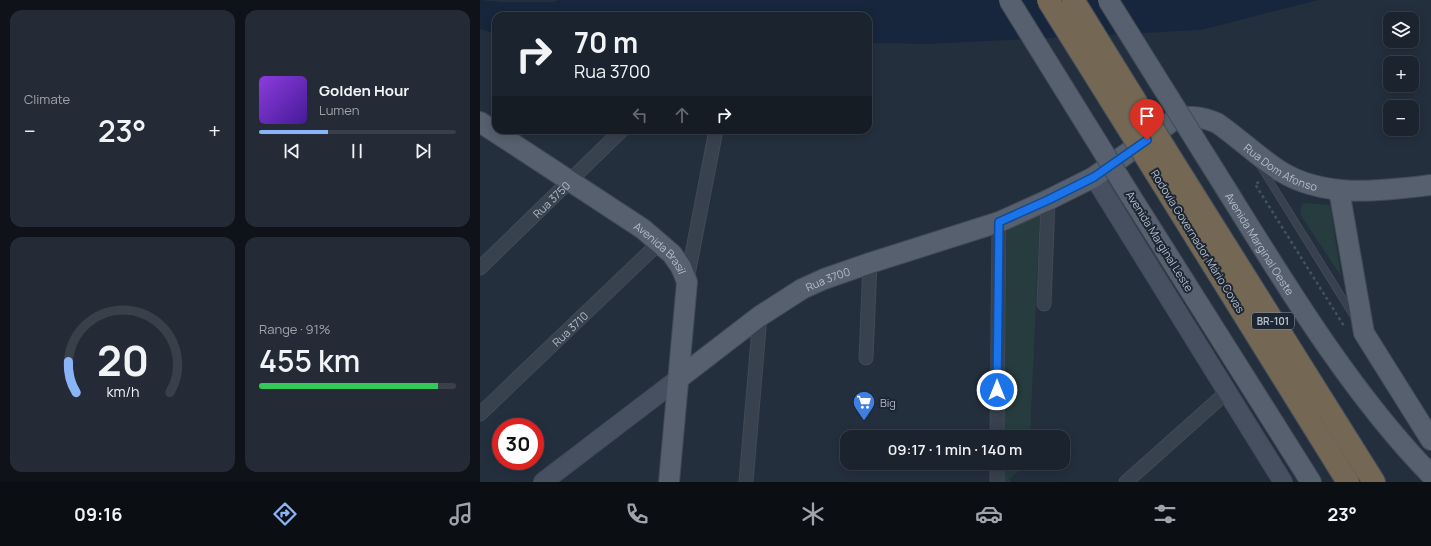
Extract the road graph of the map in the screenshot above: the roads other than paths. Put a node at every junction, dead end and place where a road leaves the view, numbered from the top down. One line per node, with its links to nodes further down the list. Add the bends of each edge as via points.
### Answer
1 (1009, 0): 40 (main road, Avenida Marginal Leste, bridge)
2 (1048, 0): 12 (highway, Rodovia Governador Mário Covas / BR-101, bridge)
3 (1073, 0): 12 (highway, Rodovia Governador Mário Covas / BR-101, bridge)
4 (1108, 0): 33 (main road, Avenida Marginal Oeste, bridge, via 1322,337 1366,398 1412,456)
5 (480, 122): 6 (main road, Avenida Brasil)
6 (492, 130)
7 (499, 134): 14 (main road, Avenida Brasil)
8 (618, 134): 14 (street, Rua 3750)
9 (715, 134): 22 (street)
10 (1147, 140): 11 (main road, Rua Dom Afonso, via 1178,118 1192,116 1217,123); 13 (main road, Rua 3700)
11 (1249, 147): 16 (main road, Rua Dom Afonso, via 1280,171 1300,181); 25 (lane)
12 (1164, 166): 41 (highway, Rodovia Governador Mário Covas / BR-101); 42 (highway, Rodovia Governador Mário Covas / BR-101)
13 (1094, 177): 17 (main road, Rua 3700); 28 (main road, Avenida Marginal Leste)
14 (570, 180): 19 (main road, Avenida Brasil); 21 (street, Rua 3750)
15 (1431, 185): 16 (main road, Rua Dom Afonso, via 1367,191)
16 (1339, 190): 25 (main road)
17 (1048, 200): 18 (main road, Rua 3700); 23 (street)
18 (999, 222): 20 (main road, Rua 3700); 30 (street)
19 (660, 242): 22 (main road, Avenida Brasil, via 681,267); 29 (street, Rua 3710)
20 (870, 263): 24 (main road, Rua 3700, via 802,289); 26 (street)
21 (480, 268)
22 (687, 282): 27 (main road, Avenida Brasil)
23 (1044, 304)
24 (760, 316): 27 (main road, Rua 3700); 36 (street)
25 (1364, 333): 31 (main road)
26 (866, 358)
27 (678, 379): 34 (main road, Rua 3700); 35 (main road, Avenida Brasil)
28 (1227, 392): 38 (street); 39 (main road, Avenida Marginal Leste)
29 (480, 414)
30 (997, 430)
31 (1431, 440)
32 (997, 470): 37 (street)
33 (1431, 475)
34 (543, 482)
35 (668, 482)
36 (746, 482)
37 (996, 482)
38 (1126, 482)
39 (1283, 482)
40 (1312, 482)
41 (1348, 482)
42 (1374, 482)

